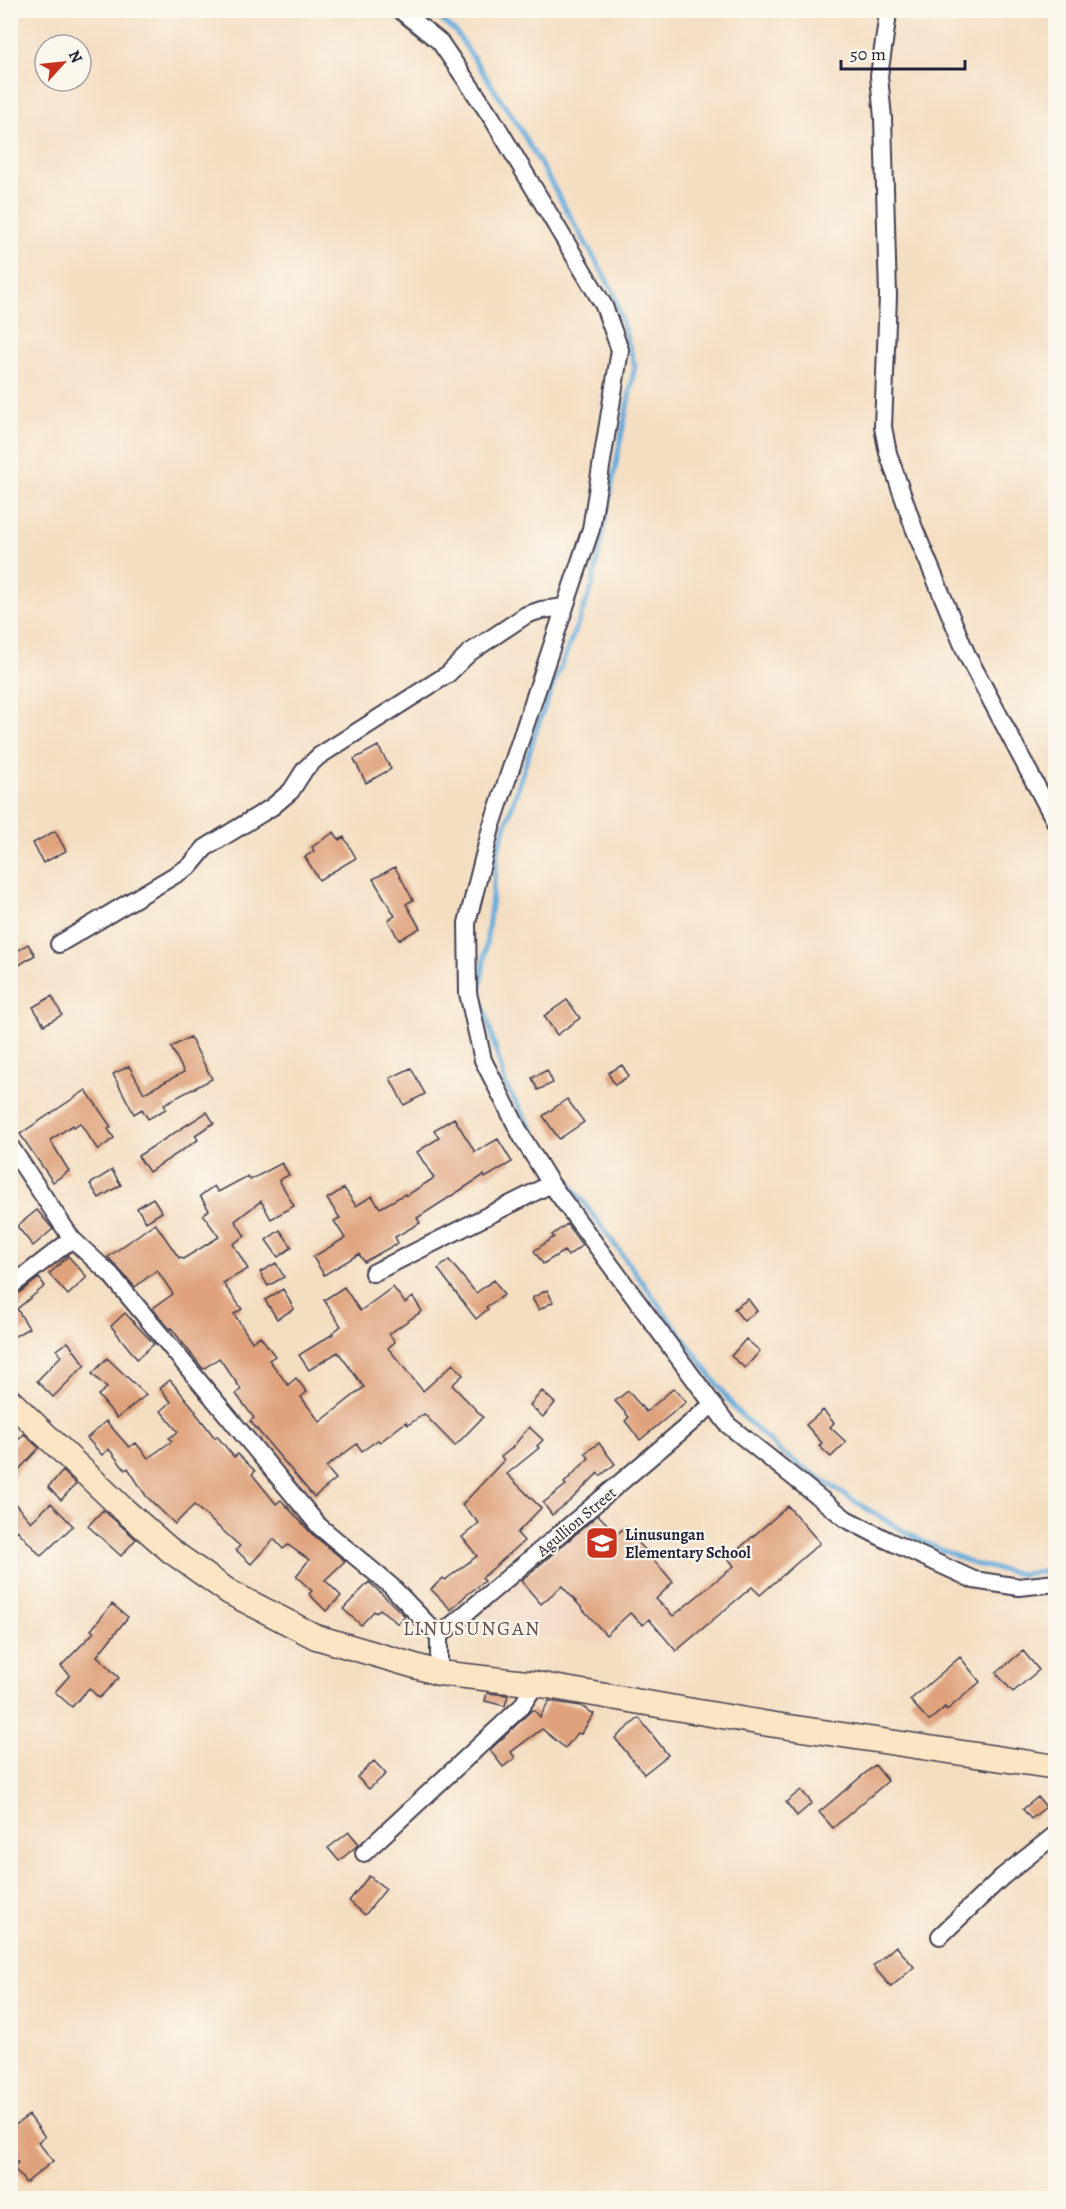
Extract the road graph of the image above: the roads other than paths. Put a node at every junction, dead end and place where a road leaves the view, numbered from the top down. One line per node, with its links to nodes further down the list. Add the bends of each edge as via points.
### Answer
1 (400, 10): 3 (street, via 440,42 492,118 604,306 620,350 591,529)
2 (886, 10): 4 (street, via 879,76 888,296 882,428 914,528 967,655)
3 (565, 607): 5 (street, via 526,615 502,629 448,674 319,756 291,791 205,848 190,866); 7 (street, via 491,828 467,923 468,993 483,1060)
4 (1056, 823)
5 (60, 944)
6 (10, 1146): 8 (street)
7 (551, 1184): 9 (street); 12 (street)
8 (72, 1239): 10 (street); 14 (street, via 111,1275 319,1526 391,1586)
9 (373, 1273)
10 (10, 1287)
11 (10, 1401): 15 (street, via 171,1551 229,1592 316,1638)
12 (712, 1405): 13 (street, via 728,1425 846,1519 974,1580 1019,1587); 14 (street, Agullion Street)
13 (1056, 1583)
14 (439, 1636): 15 (street)
15 (440, 1673): 16 (street)
16 (536, 1684): 17 (street); 19 (street, via 521,1707)
17 (1056, 1767)
18 (1056, 1834): 20 (street, via 1002,1877)
19 (364, 1852)
20 (940, 1936)

